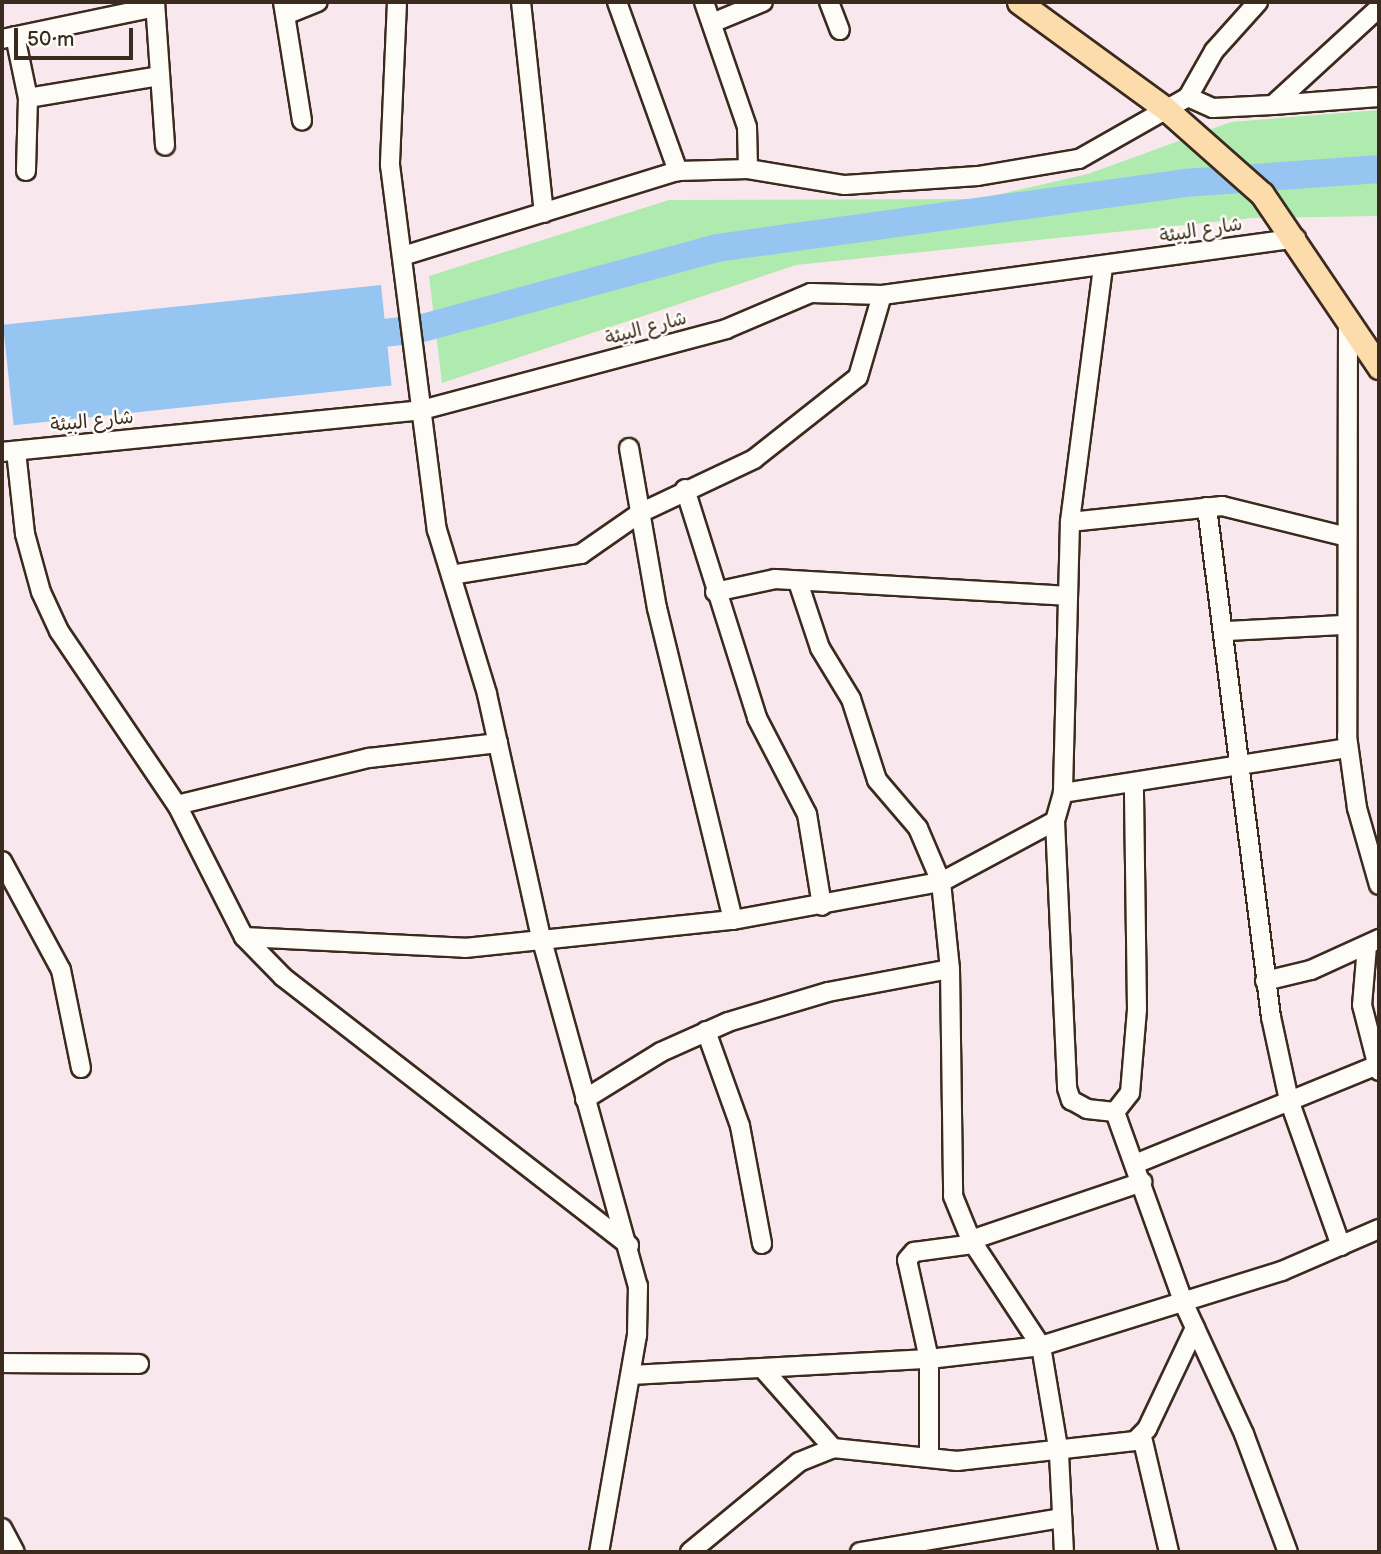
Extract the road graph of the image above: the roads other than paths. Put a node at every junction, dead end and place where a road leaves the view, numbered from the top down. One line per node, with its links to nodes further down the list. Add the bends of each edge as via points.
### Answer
1 (318, 2): 11 (street)
2 (397, 2): 29 (street, via 390,164)
3 (522, 2): 27 (street)
4 (704, 2): 13 (street)
5 (763, 2): 13 (street)
6 (829, 2): 14 (street)
7 (1258, 2): 17 (street, via 1214,51)
8 (155, 4): 15 (street); 16 (street)
9 (623, 4): 26 (street)
10 (1028, 4): 21 (main road)
11 (285, 8): 22 (street)
12 (1377, 13): 20 (street)
13 (712, 23): 24 (street, via 747,127)
14 (840, 30)
15 (9, 38): 19 (street)
16 (160, 76): 19 (street); 23 (street)
17 (1188, 97): 20 (street, via 1213,108); 21 (street)
18 (1379, 97): 20 (street)
19 (28, 98): 25 (street)
20 (1273, 104)
21 (1166, 109): 24 (street, via 1079,159 978,176 845,185); 28 (main road, via 1198,135)
22 (302, 120)
23 (165, 146)
24 (748, 169): 26 (street)
25 (26, 171)
26 (678, 172): 27 (street)
27 (544, 213): 29 (street)
28 (1291, 231): 30 (street, شارع البيئة); 32 (main road)
29 (406, 255): 34 (street)
30 (1103, 267): 31 (street, شارع البيئة); 40 (street)
31 (882, 295): 34 (street, شارع البيئة, via 834,291 789,297 726,329); 37 (street, via 858,377 754,459)
32 (1349, 314): 33 (main road); 41 (street)
33 (1379, 367)
34 (422, 410): 36 (street, شارع البيئة); 42 (street, via 437,530)
35 (629, 448): 39 (street)
36 (9, 451): 53 (street, via 24,534 41,592 59,631)
37 (685, 489): 39 (street); 44 (street)
38 (1207, 507): 40 (street); 41 (street, via 1238,508); 47 (street)
39 (640, 513): 42 (street, via 581,554); 59 (street, via 657,608)
40 (1070, 522): 45 (street)
41 (1343, 536): 46 (street)
42 (452, 575): 48 (street)
43 (799, 585): 44 (street, via 762,580); 45 (street); 56 (street, via 820,648 851,699 877,780 918,828)
44 (715, 592): 58 (street, via 757,719 807,814)
45 (1066, 596): 52 (street)
46 (1343, 625): 47 (street); 49 (street)
47 (1227, 631): 50 (street)
48 (498, 743): 53 (street, via 369,758); 61 (street)
49 (1348, 748): 50 (street); 57 (street)
50 (1240, 766): 51 (street); 64 (street)
51 (1134, 787): 52 (street); 70 (street, via 1137,1009 1130,1093)
52 (1063, 793): 54 (street)
53 (177, 805): 60 (street)
54 (1055, 821): 56 (street); 70 (street, via 1067,1088 1078,1106)
55 (2, 862): 66 (street, via 54,950 74,1015)
56 (941, 882): 58 (street); 63 (street)
57 (1379, 885)
58 (822, 906): 59 (street)
59 (733, 920): 61 (street)
60 (244, 937): 61 (street, via 407,949); 76 (street, via 283,977 377,1053)
61 (541, 937): 68 (street)
62 (1373, 943): 64 (street); 67 (street, via 1362,1005)
63 (950, 969): 65 (street, via 828,992); 74 (street, via 948,1163 953,1196)
64 (1265, 981): 69 (street)
65 (706, 1031): 68 (street); 75 (street, via 740,1126)
66 (81, 1068)
67 (1378, 1068): 69 (street)
68 (585, 1099): 76 (street)
69 (1289, 1100): 71 (street); 77 (street)
70 (1115, 1112): 71 (street)
71 (1135, 1164): 72 (street)
72 (1142, 1182): 74 (street); 78 (street)
73 (1379, 1230): 77 (street)
74 (973, 1242): 80 (street); 81 (street, via 908,1255)
75 (762, 1244)
76 (629, 1245): 85 (street, via 640,1313)
77 (1341, 1246): 78 (street)
78 (1184, 1304): 79 (street); 80 (street)
79 (1195, 1328): 86 (street); 96 (street)
80 (1041, 1346): 81 (street); 88 (street)
81 (929, 1359): 84 (street); 89 (street)
82 (2, 1363): 83 (street)
83 (139, 1364)
84 (763, 1369): 85 (street); 87 (street)
85 (631, 1375): 91 (street)
86 (1142, 1437): 88 (street); 95 (street)
87 (832, 1448): 89 (street); 92 (street, via 799,1462)
88 (1059, 1454): 89 (street); 90 (street)
89 (929, 1458)
90 (1062, 1518): 93 (street); 94 (street)
91 (602, 1552)
92 (690, 1552)
93 (860, 1552)
94 (1064, 1552)
95 (1169, 1552)
96 (1288, 1552)

